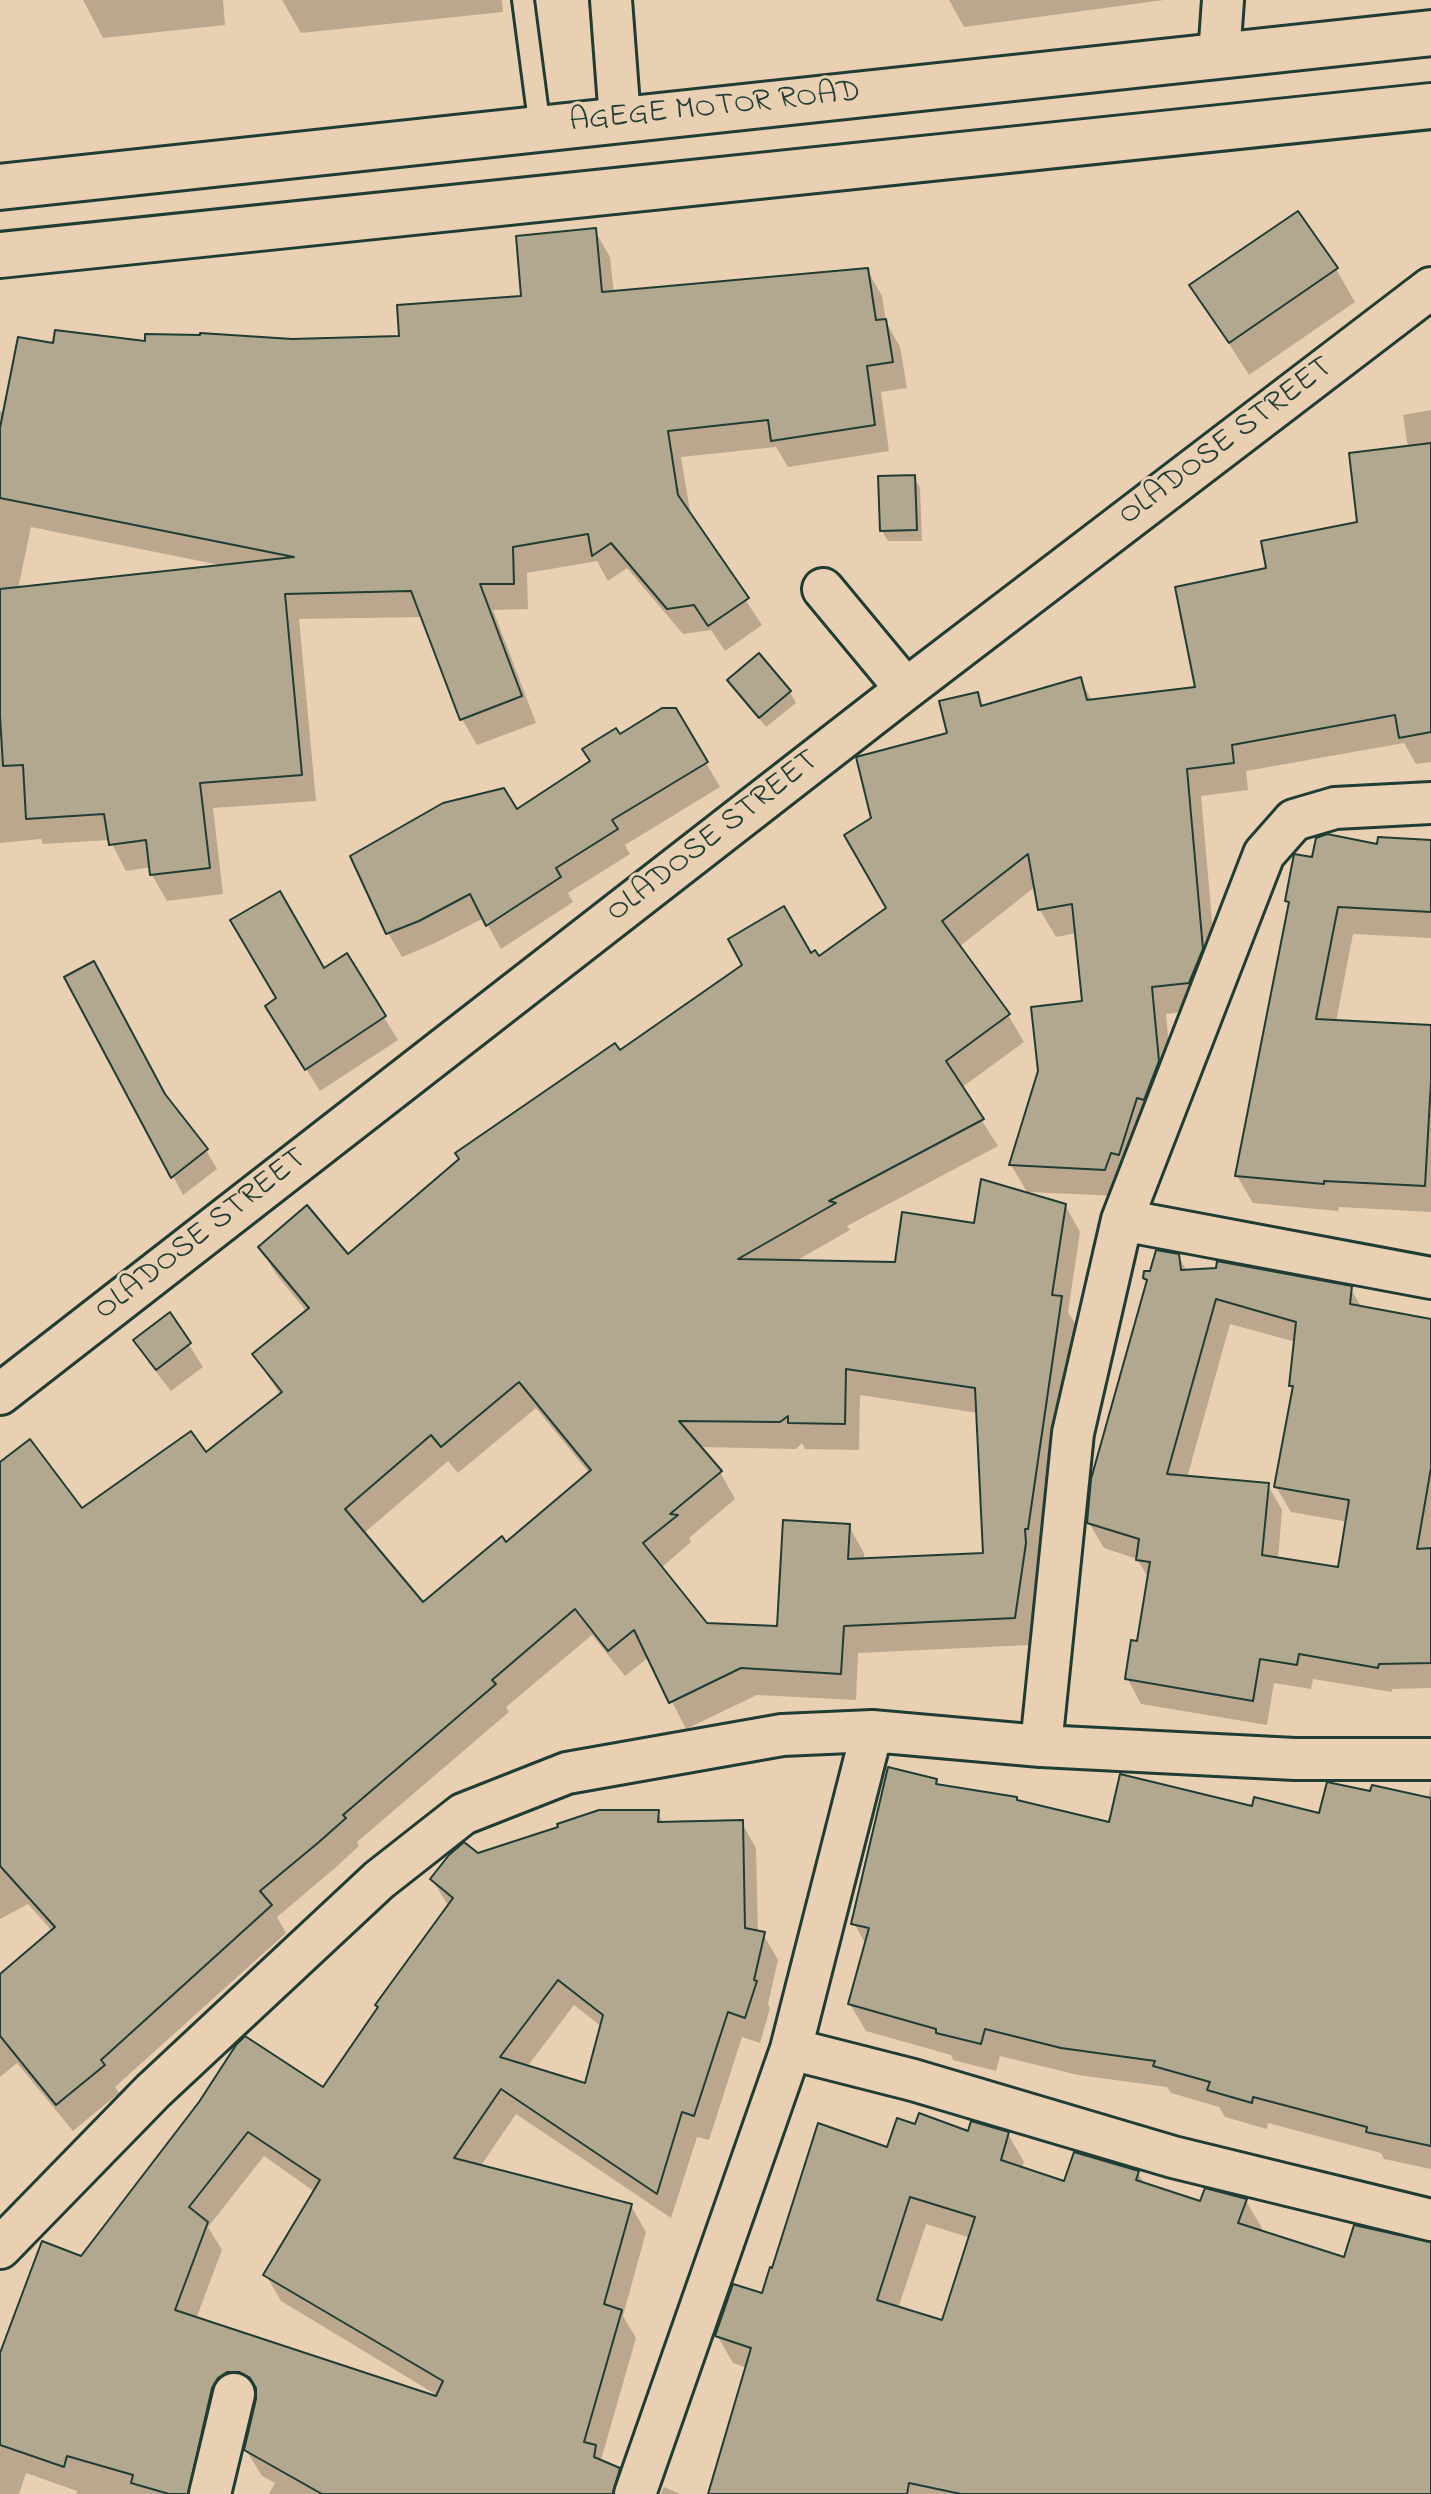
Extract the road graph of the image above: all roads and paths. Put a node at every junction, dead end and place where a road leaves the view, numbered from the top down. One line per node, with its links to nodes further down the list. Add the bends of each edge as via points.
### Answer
1 (523, 0): 8 (lane)
2 (611, 0): 7 (street)
3 (1223, 0): 5 (street)
4 (1431, 33): 5 (main road, AGEGE MOTOR ROAD)
5 (1219, 56): 7 (main road, AGEGE MOTOR ROAD)
6 (1431, 106): 10 (main road)
7 (620, 119): 8 (main road, AGEGE MOTOR ROAD)
8 (540, 129): 9 (main road, AGEGE MOTOR ROAD)
9 (0, 187)
10 (0, 255)
11 (1431, 288): 13 (street, OLADOSE STREET)
12 (823, 589): 13 (street)
13 (906, 689): 17 (street, OLADOSE STREET)
14 (1431, 803): 15 (street, via 1335,808 1294,820 1264,854)
15 (1122, 1220): 16 (street); 19 (street, via 1073,1433)
16 (1431, 1278)
17 (0, 1394)
18 (872, 1731): 19 (street); 21 (street); 23 (street, via 782,1735 567,1773 463,1814 379,1880 153,2091)
19 (1041, 1746): 20 (street, via 1295,1759)
20 (1431, 1759)
21 (791, 2049): 22 (street, via 1173,2157); 26 (street)
22 (1431, 2220)
23 (0, 2248)
24 (234, 2394): 25 (street)
25 (210, 2494)
26 (635, 2494)

